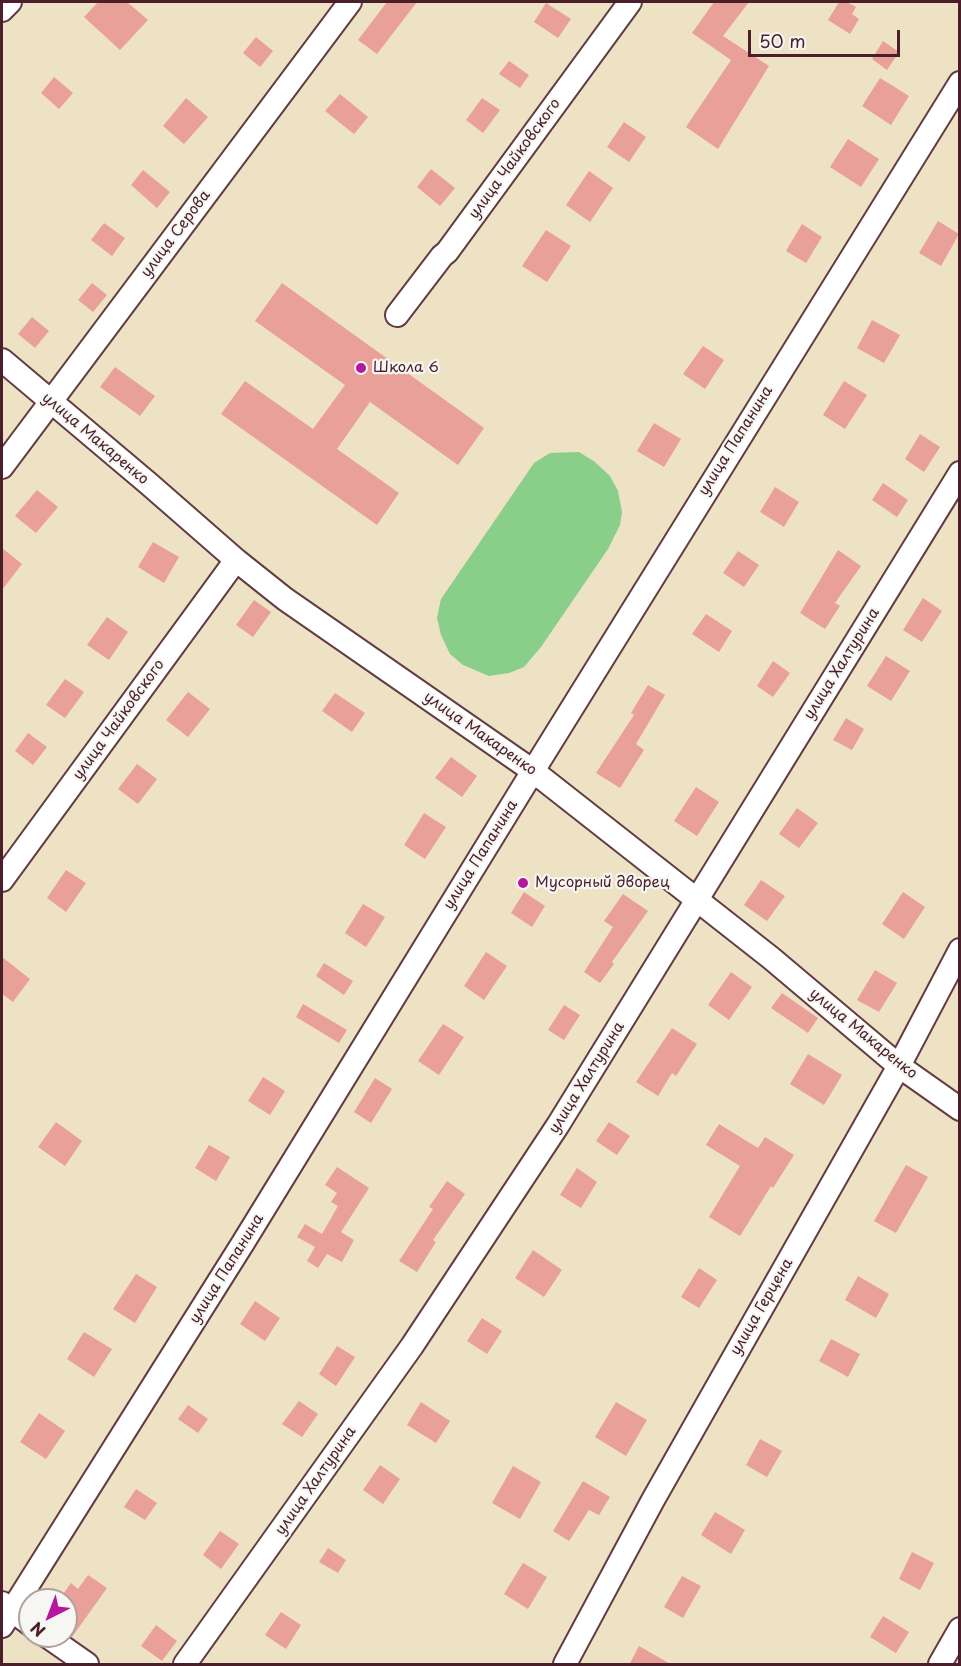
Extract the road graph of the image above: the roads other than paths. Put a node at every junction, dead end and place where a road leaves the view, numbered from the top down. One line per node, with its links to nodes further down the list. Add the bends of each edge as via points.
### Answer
1 (10, 2): 4 (street)
2 (350, 2): 8 (street, улица Серова)
3 (630, 2): 6 (street, улица Чайковского)
4 (2, 10)
5 (960, 82): 12 (street, улица Папанина)
6 (397, 315)
7 (2, 360): 8 (street, улица Макаренко)
8 (50, 401): 9 (street, улица Серова); 11 (street, улица Макаренко)
9 (2, 467)
10 (960, 473): 14 (street, улица Халтурина)
11 (236, 560): 12 (street, улица Макаренко, via 285,599); 13 (street, улица Чайковского)
12 (533, 771): 14 (street, улица Макаренко); 18 (street, улица Папанина, via 237,1253)
13 (2, 880)
14 (697, 900): 16 (street, улица Макаренко); 22 (street, улица Халтурина, via 558,1125 412,1346)
15 (960, 950): 16 (street, улица Герцена)
16 (899, 1066): 17 (street, улица Макаренко); 23 (street, улица Герцена, via 653,1500)
17 (960, 1109)
18 (5, 1613)
19 (960, 1629): 24 (street)
20 (64, 1648): 21 (street)
21 (87, 1665)
22 (186, 1665)
23 (565, 1665)
24 (940, 1665)

